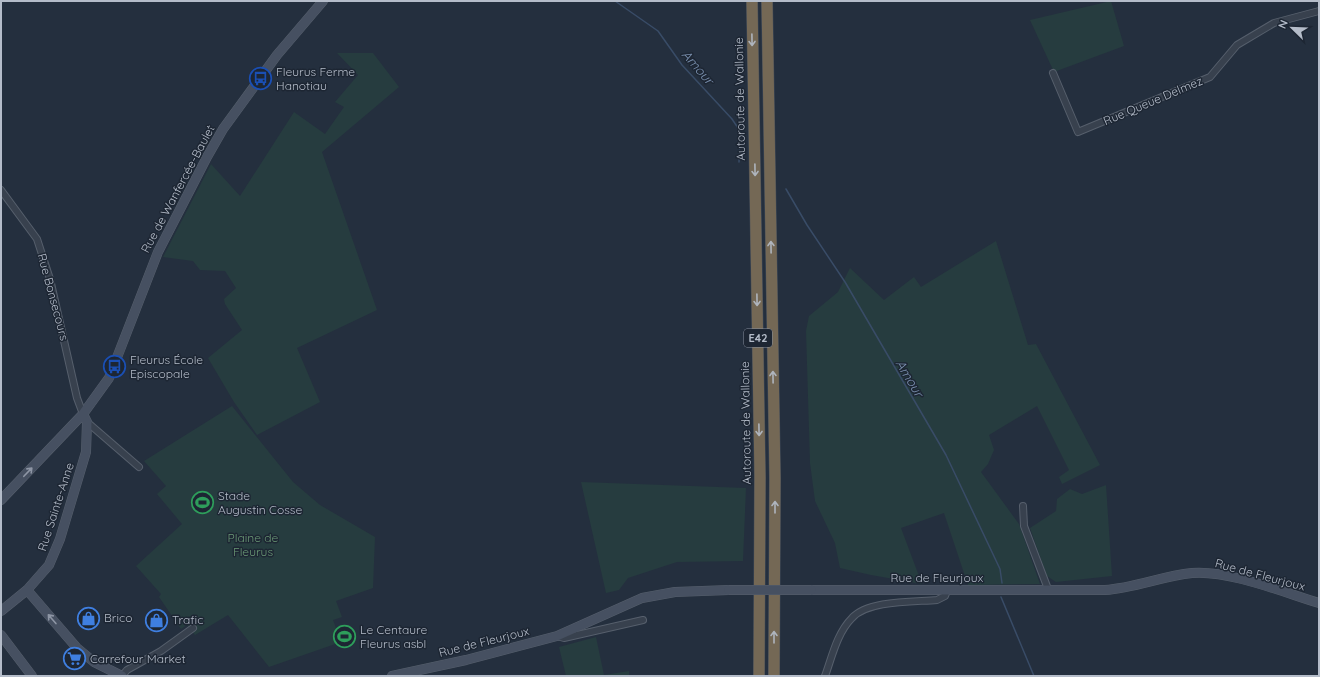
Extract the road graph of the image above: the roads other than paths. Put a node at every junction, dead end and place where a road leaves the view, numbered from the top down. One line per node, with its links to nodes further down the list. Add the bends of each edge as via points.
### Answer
1 (323, 1): 7 (street, Rue de Wanfercée-Baulet, via 277,55 223,129 180,208 147,277 109,378)
2 (752, 1): 23 (highway, Autoroute de Wallonie / E42, one-way to 23, via 760,477)
3 (767, 1): 24 (highway, E42, one-way to 3, via 775,478)
4 (1319, 11): 5 (street, Rue Queue Delmez, via 1274,23 1237,45 1210,77 1078,132)
5 (1053, 73)
6 (1, 190): 7 (street, Rue Bonsecours, via 37,239 50,279)
7 (85, 418): 8 (street); 9 (street, Rue de Wanfercée-Baulet, one-way to 7); 12 (street, Rue Sainte-Anne, via 86,452 60,539 49,565)
8 (139, 467)
9 (1, 500)
10 (1023, 506): 11 (street, via 1024,526)
11 (1048, 589): 13 (street, Rue de Fleurjoux); 14 (street, Rue de Fleurjoux, via 1125,588 1192,573 1213,573)
12 (26, 590): 15 (street, Rue Sainte-Anne); 21 (street, one-way to 12, via 94,662 77,648)
13 (947, 591): 19 (street, Rue de Fleurjoux, bridge, via 675,592 642,598); 25 (street, via 945,596 937,600 862,609 842,632)
14 (1319, 603)
15 (2, 607)
16 (643, 620): 19 (street, Rue de Fleurjoux, via 564,638)
17 (193, 628): 21 (street, via 161,651 127,670)
18 (1, 635): 20 (street)
19 (557, 636): 22 (street, Rue de Fleurjoux)
20 (32, 676)
21 (122, 676)
22 (392, 676)
23 (759, 676)
24 (774, 676)
25 (825, 676)

